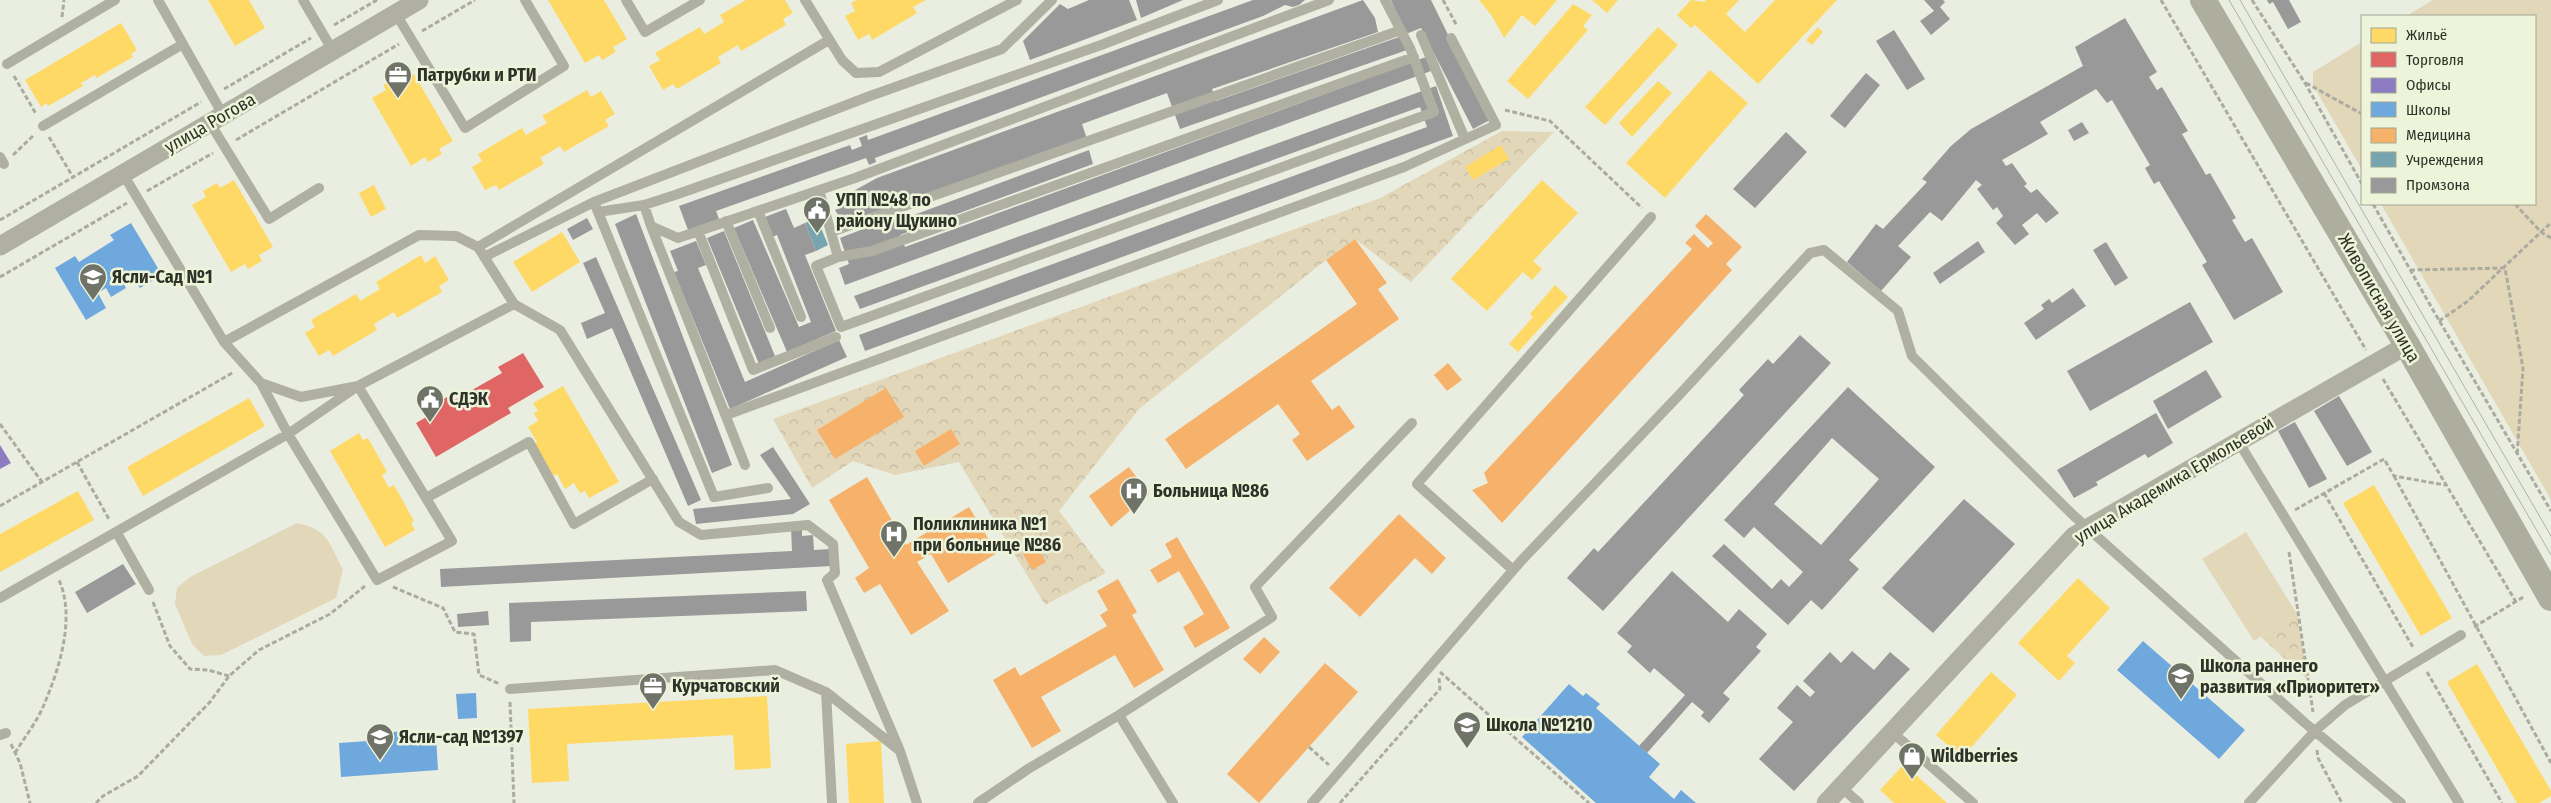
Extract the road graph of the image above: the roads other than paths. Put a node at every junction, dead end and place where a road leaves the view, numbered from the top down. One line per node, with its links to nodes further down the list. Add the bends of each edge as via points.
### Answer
1 (115, 0): 23 (lane)
2 (158, 0): 20 (lane)
3 (303, 0): 21 (lane)
4 (419, 0): 15 (street, улица Рогова)
5 (525, 0): 15 (lane, via 564,66 465,128)
6 (626, 0): 7 (lane, via 645,32)
7 (700, 0)
8 (806, 0): 19 (lane)
9 (1017, 0): 19 (lane, via 879,72 856,73 842,60)
10 (1052, 0): 30 (lane, via 1002,49)
11 (1218, 0): 31 (lane)
12 (1329, 0): 29 (lane)
13 (1385, 0): 16 (lane)
14 (2203, 0): 48 (street, Живописная улица)
15 (396, 14): 21 (street, улица Рогова)
16 (1401, 30): 22 (lane); 38 (lane)
17 (1421, 35): 26 (lane)
18 (1451, 38): 26 (lane, via 1496,125)
19 (829, 40): 40 (lane)
20 (183, 44): 24 (lane, via 212,96); 25 (lane)
21 (333, 51): 24 (street, улица Рогова)
22 (1414, 57): 41 (lane, via 872,251); 41 (lane, via 1434,112 841,328 816,266)
23 (7, 64)
24 (217, 119): 27 (street, улица Рогова); 28 (lane, via 269,219)
25 (44, 126)
26 (1465, 139): 51 (lane, via 1404,167)
27 (123, 174): 39 (street, улица Рогова); 47 (lane)
28 (318, 188)
29 (819, 190): 32 (lane); 38 (lane)
30 (594, 202): 33 (lane); 42 (lane)
31 (644, 205): 33 (lane); 36 (lane)
32 (758, 211): 35 (lane); 44 (lane)
33 (598, 212): 57 (lane, via 714,497)
34 (1651, 217): 61 (lane, via 1417,484)
35 (726, 222): 37 (lane); 45 (lane)
36 (651, 226): 37 (lane, via 678,238); 51 (lane)
37 (698, 231): 46 (lane, via 753,370)
38 (831, 232): 41 (lane)
39 (0, 246)
40 (478, 248): 42 (lane); 47 (lane, via 456,236 419,236)
41 (838, 257)
42 (484, 258): 43 (lane)
43 (514, 304): 50 (lane); 56 (lane, via 560,330)
44 (801, 317)
45 (770, 328)
46 (836, 337)
47 (224, 342): 49 (lane)
48 (2407, 345): 54 (street, улица Академика Ермольевой); 63 (street, Живописная улица)
49 (261, 383): 50 (lane, via 301,397); 53 (lane)
50 (358, 386): 53 (lane); 58 (lane)
51 (726, 415): 55 (lane)
52 (1412, 423): 69 (lane, via 1254,587 1272,617)
53 (288, 434): 58 (lane, via 376,580 452,541); 60 (lane)
54 (2238, 441): 59 (street, улица Академика Ермольевой); 66 (lane)
55 (745, 464)
56 (653, 479): 58 (lane, via 574,524 529,442); 72 (lane, via 679,522 701,535 808,525 833,544 835,573 827,580)
57 (768, 488)
58 (426, 498)
59 (2088, 528): 61 (lane, via 1912,356 1898,310 1824,250 1810,253); 70 (lane); 71 (street, улица Академика Ермольевой, via 2055,554)
60 (117, 533): 62 (lane); 64 (lane)
61 (1513, 570): 78 (lane)
62 (149, 590)
63 (2547, 591)
64 (0, 598)
65 (2461, 635): 66 (lane)
66 (2383, 680): 70 (lane, via 2345,705); 84 (lane)
67 (510, 689): 68 (lane, via 775,670)
68 (826, 692): 72 (lane); 74 (lane)
69 (1119, 715): 76 (lane); 77 (lane)
70 (2316, 730): 82 (lane); 83 (lane)
71 (1892, 732): 73 (street, улица Академика Ермольевой); 81 (lane)
72 (900, 751): 75 (lane)
73 (1841, 787): 79 (street, улица Академика Ермольевой); 80 (lane)
74 (832, 803)
75 (917, 803)
76 (978, 803)
77 (1173, 803)
78 (1312, 803)
79 (1826, 803)
80 (1859, 803)
81 (1973, 803)
82 (2249, 803)
83 (2401, 803)
84 (2459, 803)

